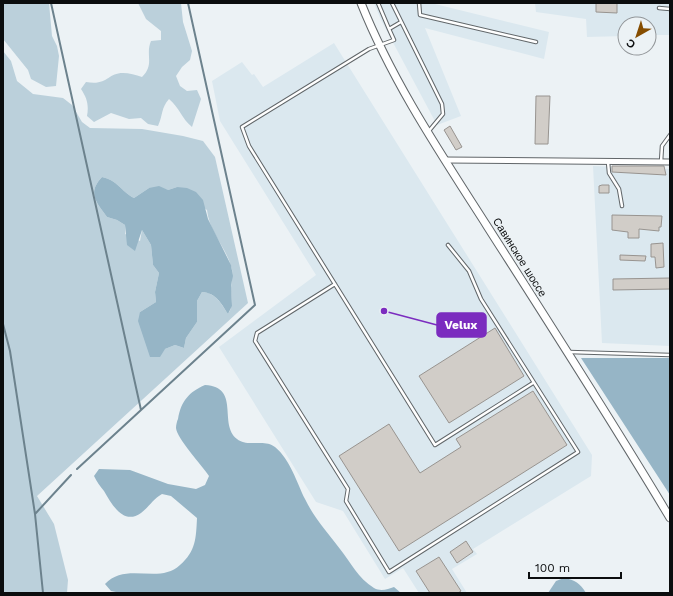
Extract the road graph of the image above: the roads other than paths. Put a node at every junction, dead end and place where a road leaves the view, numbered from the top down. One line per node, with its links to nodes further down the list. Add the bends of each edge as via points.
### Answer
1 (361, 3): 10 (street, Савинское шоссе)
2 (378, 3): 8 (lane)
3 (392, 3): 7 (lane)
4 (419, 3): 9 (lane, via 420,15)
5 (659, 8): 6 (lane)
6 (670, 9)
7 (401, 22): 8 (lane); 11 (lane, via 442,104 443,114)
8 (389, 29): 10 (lane, via 394,40)
9 (536, 42)
10 (379, 44): 11 (street, Савинское шоссе); 19 (lane, via 242,127 249,146)
11 (428, 133): 13 (street, Савинское шоссе)
12 (670, 135): 15 (lane, via 662,146)
13 (445, 160): 14 (street); 20 (street, Савинское шоссе)
14 (608, 161): 15 (street); 17 (lane, via 609,173 619,189)
15 (661, 162): 16 (street)
16 (670, 162)
17 (622, 206)
18 (448, 245): 22 (lane, via 468,271 481,299)
19 (335, 284): 22 (lane, via 434,445); 22 (lane, via 257,333 255,341 348,489 346,501 390,572 578,452)
20 (567, 352): 21 (lane); 23 (street, Савинское шоссе, via 611,418)
21 (670, 355)
22 (533, 383)
23 (670, 518)

